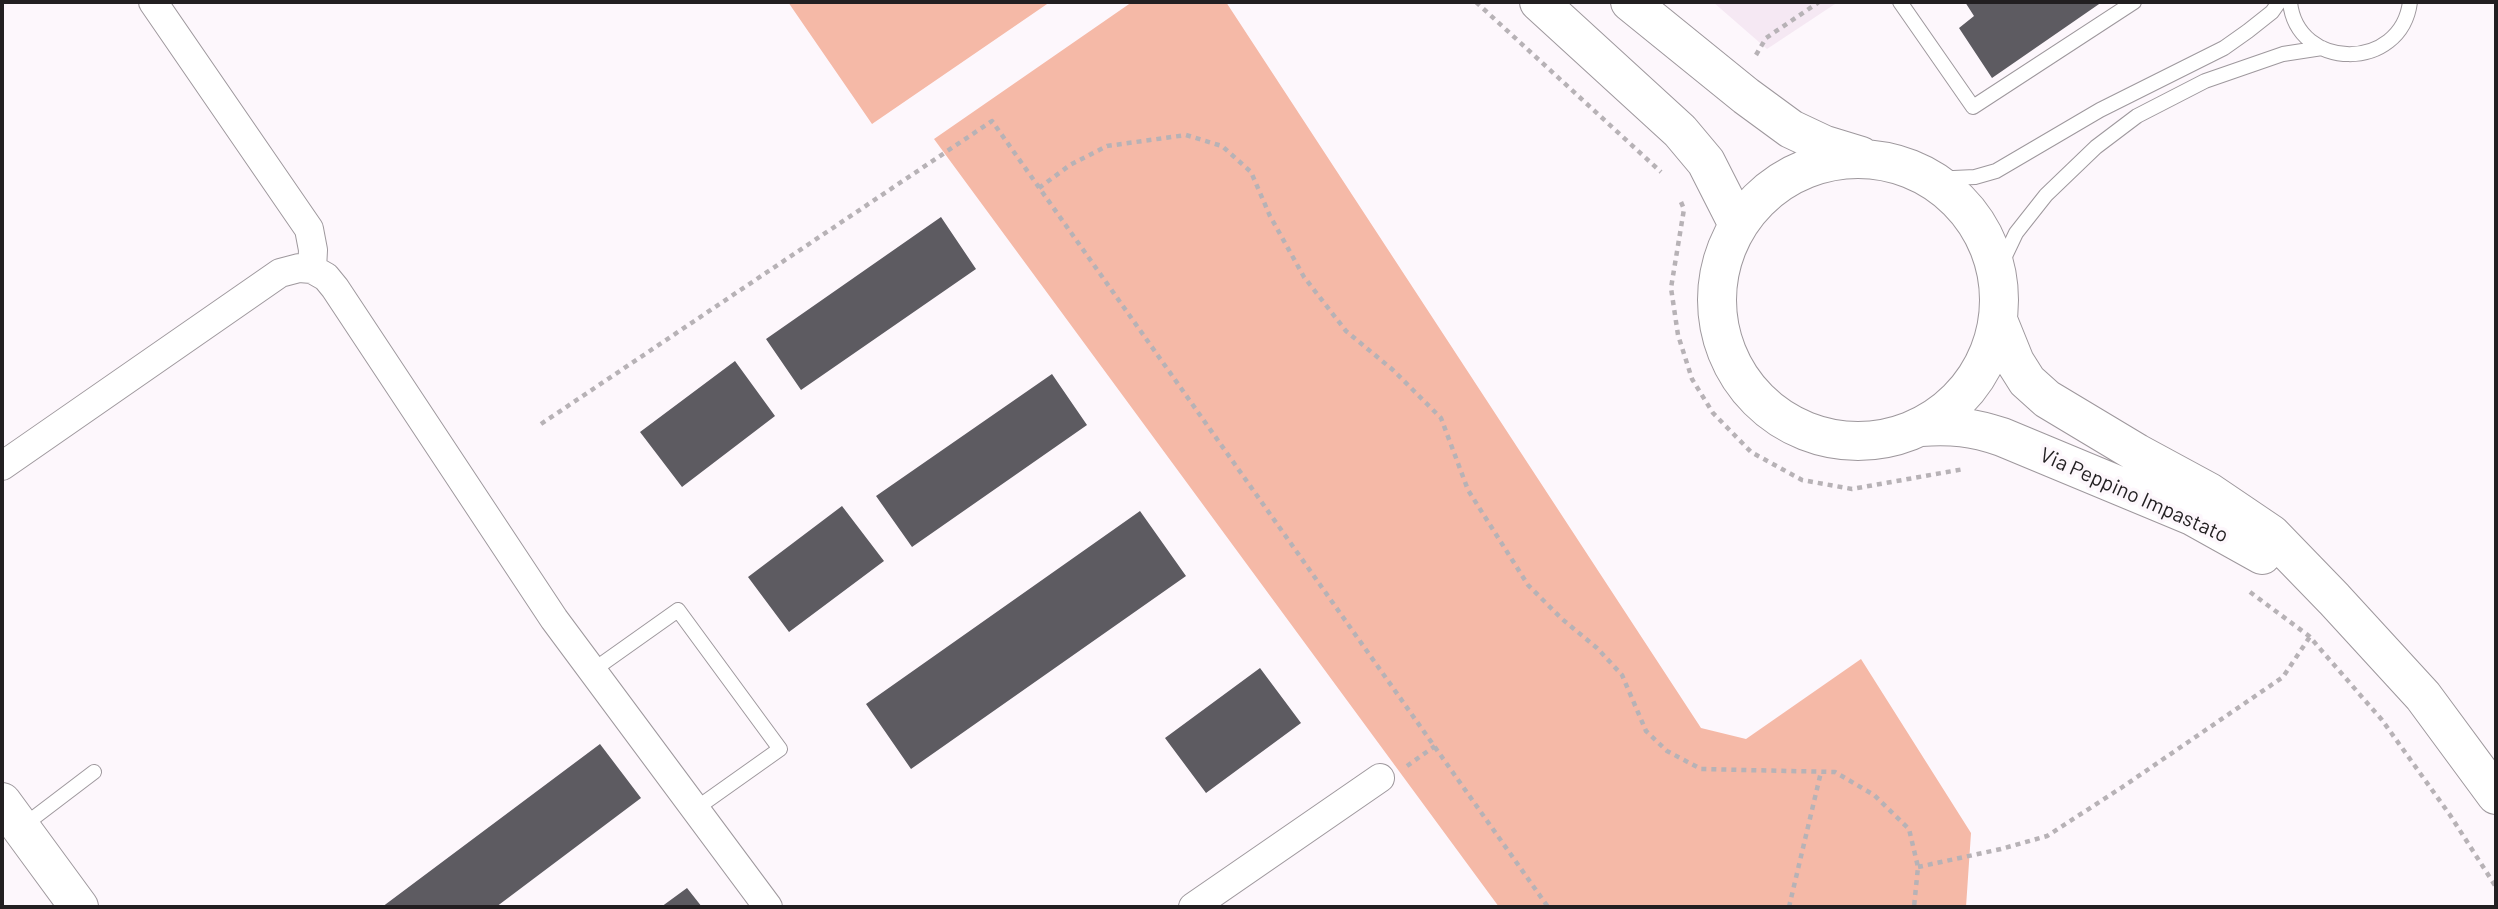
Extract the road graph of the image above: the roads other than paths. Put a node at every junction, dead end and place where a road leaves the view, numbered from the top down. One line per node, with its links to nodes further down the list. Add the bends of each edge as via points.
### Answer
1 (153, 2): 13 (street, via 309,229)
2 (1539, 2): 12 (street, via 1680,131 1706,162)
3 (1630, 2): 10 (street, via 1738,91 1791,128)
4 (1900, 2): 5 (lane, via 1973,107)
5 (2134, 2)
6 (2279, 2): 11 (lane, via 2224,48 2101,110 1996,171)
7 (2290, 2): 9 (lane, via 2297,23)
8 (2410, 2): 9 (lane, via 2401,29 2373,51 2338,54)
9 (2322, 48): 14 (lane, via 2283,54 2205,81 2137,116 2095,147 2046,195 2016,233)
10 (1869, 159): 11 (street, via 1902,165); 12 (street, via 1831,161 1794,173 1763,195)
11 (1932, 179): 14 (street, via 1974,219)
12 (1738, 225): 16 (street, via 1721,265 1718,320 1727,352 1743,381 1765,406 1793,425 1824,437 1856,441 1890,438)
13 (312, 269): 17 (street, via 280,273); 19 (street, via 335,288)
14 (1997, 273): 15 (street)
15 (1998, 320): 16 (street, via 1989,353 1973,383 1950,408); 18 (street, Via Peppino Impastato, via 2015,362 2047,399 2209,492 2271,534)
16 (1921, 427): 18 (street, Via Peppino Impastato, via 1971,427 2192,516)
17 (2, 466)
18 (2342, 607): 22 (street, Via Peppino Impastato, via 2423,696)
19 (592, 671): 23 (street); 23 (lane, via 678,610 780,749)
20 (94, 772): 24 (lane)
21 (1380, 778): 27 (street)
22 (2496, 794)
23 (694, 810): 26 (street)
24 (11, 815): 25 (street)
25 (79, 907)
26 (768, 907)
27 (1192, 907)

